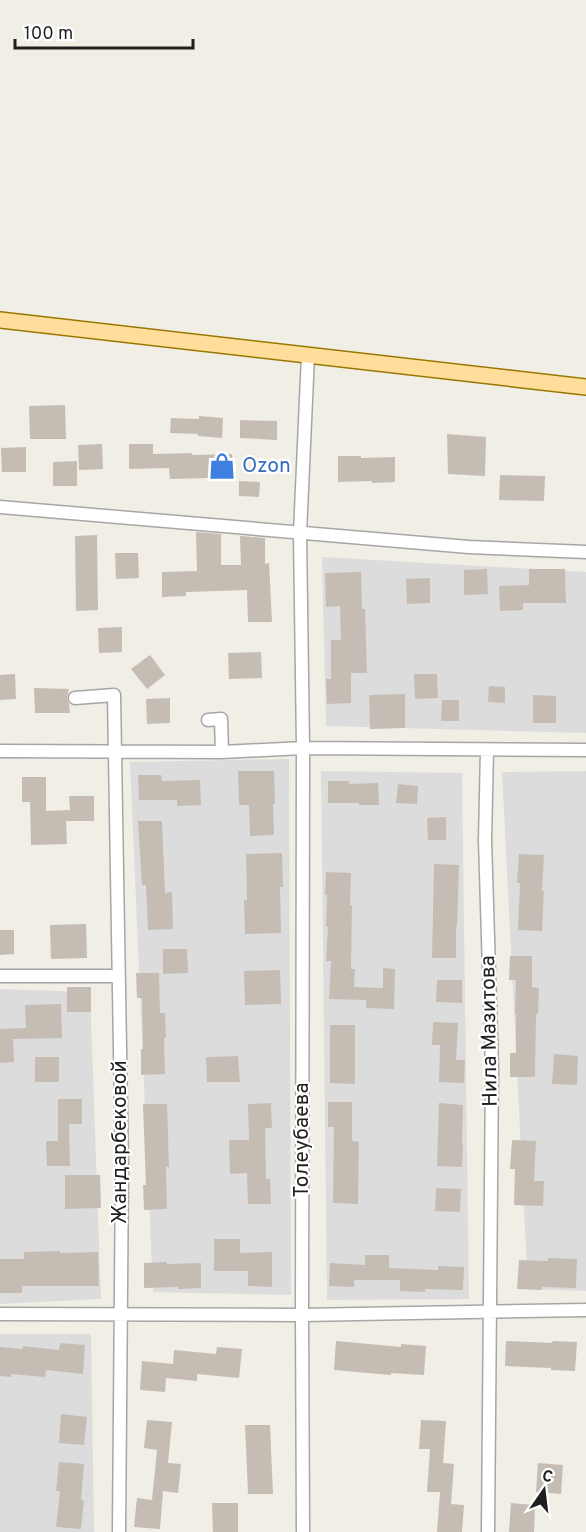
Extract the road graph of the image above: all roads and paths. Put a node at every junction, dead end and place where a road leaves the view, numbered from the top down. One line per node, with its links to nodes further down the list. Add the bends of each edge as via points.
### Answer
1 (0, 320): 2 (main road)
2 (308, 355): 3 (main road); 5 (street, Толеубаева)
3 (583, 386)
4 (0, 507): 5 (street)
5 (300, 533): 6 (street); 9 (street, Толеубаева)
6 (586, 552)
7 (75, 698): 13 (street, Жандарбековой, via 114,694)
8 (208, 720): 14 (street, via 221,719)
9 (303, 748): 10 (street); 14 (street); 21 (street, Толеубаева)
10 (487, 750): 11 (street); 18 (street, Нила Мазитова, via 485,840 492,1068)
11 (586, 750)
12 (0, 751): 13 (street)
13 (114, 752): 14 (street); 16 (street, Жандарбековой)
14 (222, 752)
15 (0, 976): 16 (street)
16 (118, 976): 20 (street, Жандарбековой)
17 (586, 1310): 18 (street)
18 (490, 1311): 21 (street); 24 (street, Нила Мазитова)
19 (0, 1314): 20 (street)
20 (120, 1315): 21 (street); 22 (street, Жандарбековой)
21 (302, 1315): 23 (street, Толеубаева)
22 (118, 1532)
23 (303, 1532)
24 (488, 1532)

